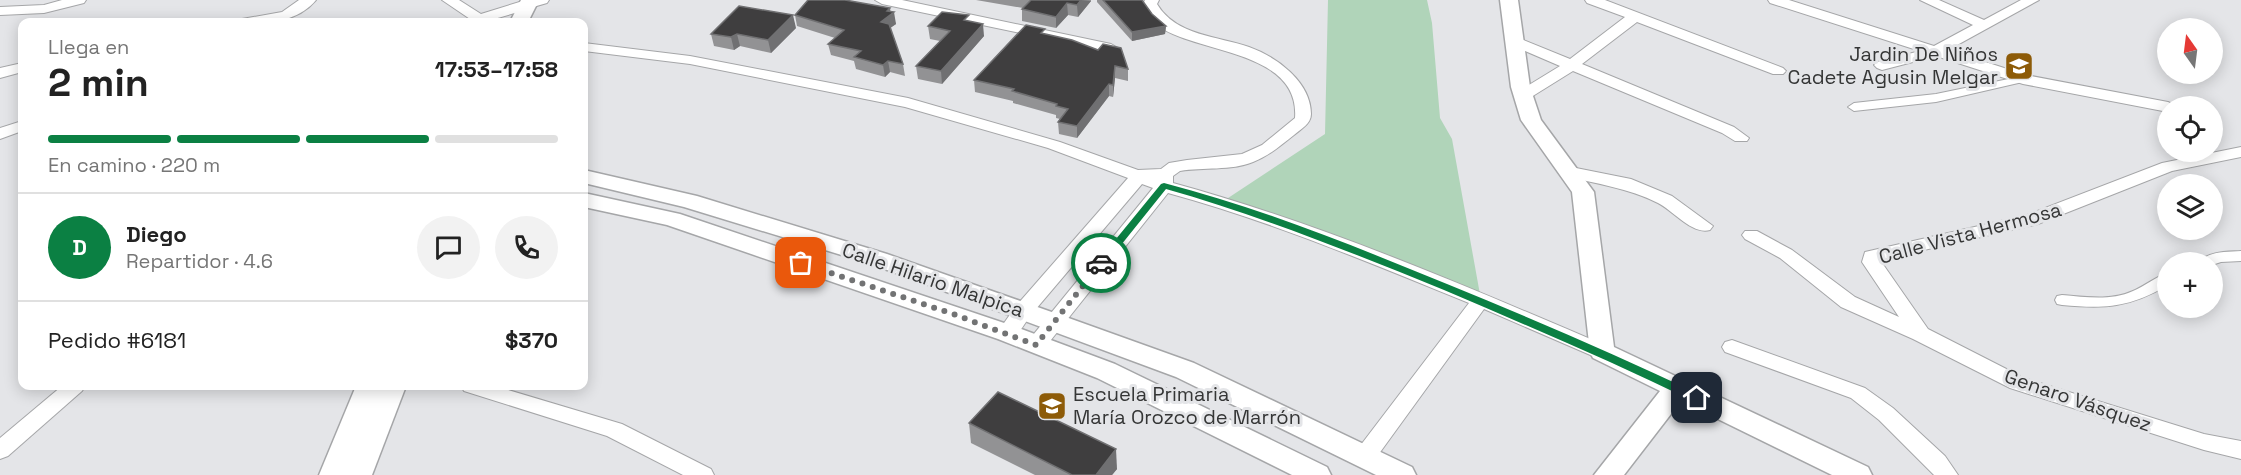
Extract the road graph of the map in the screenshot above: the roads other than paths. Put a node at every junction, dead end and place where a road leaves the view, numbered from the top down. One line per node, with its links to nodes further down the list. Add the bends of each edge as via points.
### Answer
1 (79, 0): 13 (street, via 44,9)
2 (309, 0): 15 (street)
3 (450, 0): 16 (street)
4 (537, 0): 17 (street); 18 (street); 19 (street)
5 (882, 0): 23 (street)
6 (1152, 0): 41 (street, via 1153,13 1161,21 1188,35 1248,51 1288,77 1300,92 1304,116 1268,148 1246,159 1175,167)
7 (1509, 0): 21 (street)
8 (1592, 0): 14 (street)
9 (1775, 0): 24 (street)
10 (1927, 0): 20 (street)
11 (2006, 0): 12 (street)
12 (2027, 3): 20 (street)
13 (0, 11)
14 (1634, 17): 25 (street); 28 (street)
15 (285, 18)
16 (473, 18)
17 (486, 18)
18 (522, 18)
19 (535, 18)
20 (1984, 25): 24 (street)
21 (1516, 42): 25 (street); 31 (street)
22 (588, 47): 39 (street, via 690,60 908,103 1054,145)
23 (1111, 48)
24 (1934, 52): 26 (street); 30 (street)
25 (1569, 65): 31 (street); 36 (street)
26 (1882, 65)
27 (18, 69): 29 (street)
28 (1778, 71)
29 (0, 73)
30 (2023, 79): 32 (street); 33 (street, via 1936,98)
31 (1522, 96): 38 (street, via 1538,133)
32 (2157, 105)
33 (1854, 107)
34 (18, 127): 35 (street)
35 (0, 134)
36 (1741, 138)
37 (2241, 152): 53 (street, Calle Vista Hermosa, via 2168,167 2032,219 1871,256 1871,262)
38 (1571, 172): 43 (street, via 1625,183 1666,201); 56 (street, via 1583,192)
39 (1140, 175): 41 (street); 50 (street)
40 (588, 178): 50 (street, Calle Hilario Malpica, via 688,201 868,255)
41 (1165, 180): 48 (street); 51 (street)
42 (588, 201): 52 (street, Calle Hilario Malpica, via 672,219)
43 (1704, 226)
44 (1750, 235): 53 (street, Genaro Vásquez, via 1786,254 1848,302)
45 (2241, 256): 46 (street)
46 (2223, 257)
47 (2157, 285): 49 (street, via 2138,297 2110,304)
48 (1482, 300): 56 (street); 66 (street)
49 (2062, 300)
50 (1023, 311): 51 (street, Calle Hilario Malpica); 52 (street)
51 (1054, 322): 54 (street); 66 (street, Calle Hilario Malpica, via 1185,370)
52 (1007, 333): 54 (street, Calle Hilario Malpica)
53 (1920, 334): 65 (street, Genaro Vásquez, via 2017,383)
54 (1036, 345): 70 (street, Calle Hilario Malpica, via 1106,371)
55 (1732, 347): 74 (street, via 1858,393 1886,414)
56 (1602, 352): 57 (street)
57 (1676, 389): 72 (street); 73 (street)
58 (70, 390): 64 (street)
59 (367, 390): 63 (street)
60 (392, 390): 62 (street)
61 (484, 390): 69 (street, via 614,430)
62 (381, 418): 63 (street); 68 (street)
63 (354, 423): 67 (street)
64 (2, 447)
65 (2241, 450)
66 (1365, 456): 71 (street, Calle Hilario Malpica)
67 (333, 475)
68 (358, 475)
69 (703, 475)
70 (1317, 475)
71 (1402, 475)
72 (1608, 475)
73 (1858, 475)
74 (1947, 475)

